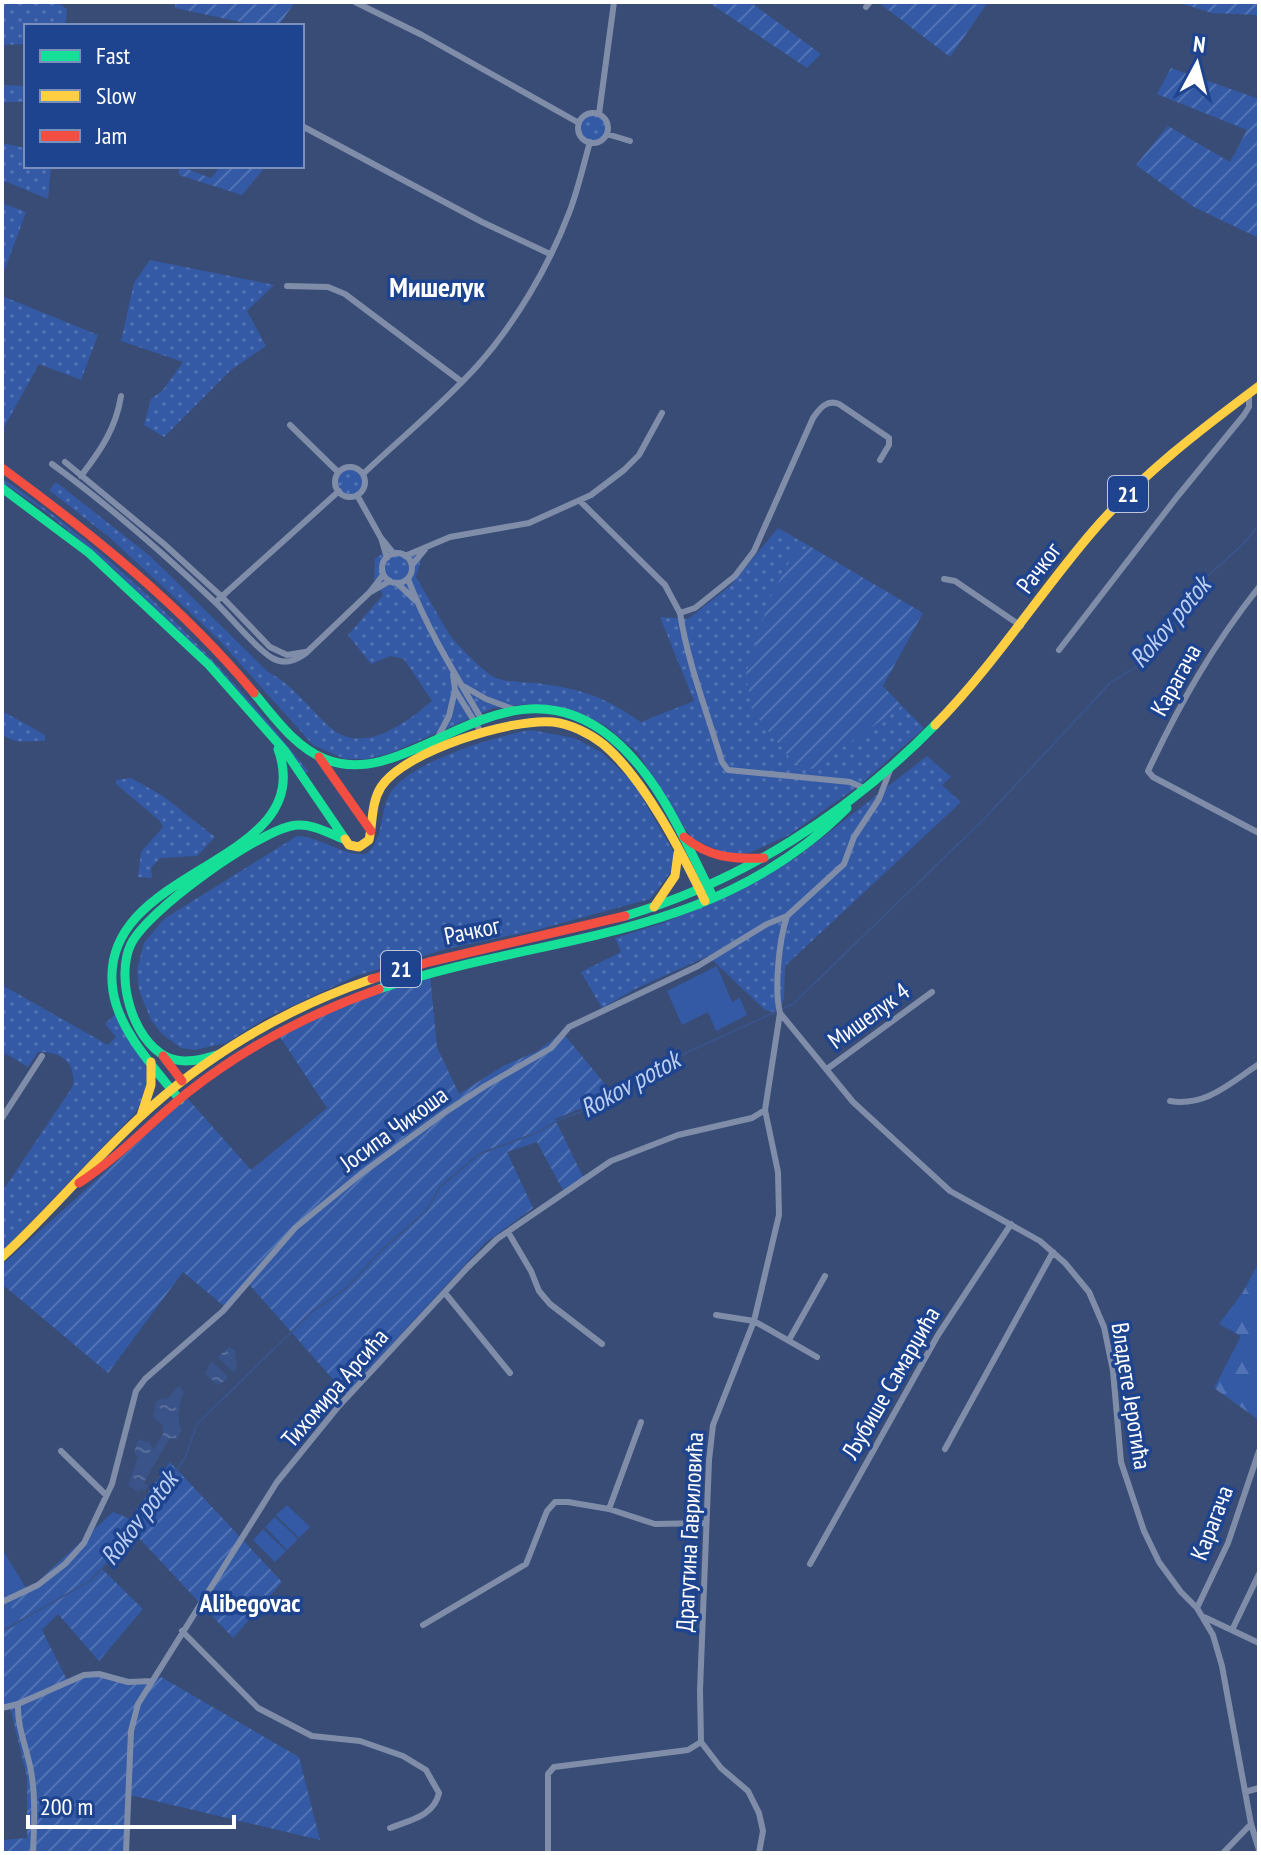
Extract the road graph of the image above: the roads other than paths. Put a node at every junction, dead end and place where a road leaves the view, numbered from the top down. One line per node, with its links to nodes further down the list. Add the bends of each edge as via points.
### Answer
1 (355, 2): 4 (street)
2 (614, 2): 3 (street)
3 (599, 114): 4 (street, via 585,115); 6 (street, via 608,125)
4 (579, 123): 8 (street, via 582,137)
5 (304, 127): 9 (street)
6 (607, 134): 7 (street); 8 (street)
7 (630, 141)
8 (590, 142): 9 (street, via 570,211)
9 (550, 254): 11 (street, via 510,323)
10 (287, 286): 11 (street, via 328,287 345,294)
11 (462, 382): 23 (street)
12 (1259, 386): 13 (main road, Рачког / 21)
13 (1249, 394): 45 (main road, Рачког / 21, via 1109,513); 46 (street, via 1244,415)
14 (121, 396): 22 (street, via 109,436)
15 (662, 413): 28 (street, via 646,446 624,470)
16 (290, 425): 21 (street)
17 (880, 460): 44 (street, via 889,438 839,404 823,405 754,551 735,576 695,608)
18 (65, 462): 22 (street)
19 (52, 464): 24 (street)
20 (2, 468): 55 (main road, via 148,582)
21 (338, 472): 23 (street, via 351,467); 26 (street)
22 (82, 474): 24 (street); 41 (street)
23 (363, 474): 27 (street, via 365,483)
24 (76, 482): 43 (street)
25 (2, 488): 53 (main road, via 129,588)
26 (339, 491): 27 (street); 41 (street)
27 (357, 495): 29 (street)
28 (580, 501): 30 (street, via 529,523 463,534); 44 (street, via 665,585)
29 (381, 538): 31 (street); 33 (street)
30 (426, 548): 32 (street); 34 (street)
31 (394, 554): 32 (street); 33 (street)
32 (405, 556): 34 (street)
33 (387, 558): 35 (street)
34 (412, 565): 36 (street)
35 (383, 575): 38 (street); 40 (street)
36 (408, 579): 38 (street); 42 (street)
37 (944, 579): 45 (street, via 955,581)
38 (393, 582): 40 (street); 42 (street)
39 (1259, 587): 60 (street, Карагача, via 1216,643 1148,771)
40 (369, 593): 47 (street)
41 (222, 597): 43 (street); 47 (street, via 279,653)
42 (415, 600): 48 (street)
43 (215, 602): 47 (street, via 271,657 291,661)
44 (680, 613): 57 (street, via 686,653 728,770 850,782)
45 (1021, 626): 56 (main road, Рачког / 21, via 955,706)
46 (1059, 650)
47 (308, 651)
48 (453, 674): 49 (street); 50 (street)
49 (463, 685): 51 (street); 52 (street)
50 (455, 690): 52 (street); 54 (street, via 451,711)
51 (516, 711): 52 (main road); 59 (main road, via 563,713 604,731 639,764)
52 (481, 726): 54 (main road); 58 (main road, via 394,771 377,795); 62 (main road, via 550,722 600,741 637,780)
53 (271, 734): 61 (main road); 73 (main road, via 284,765 285,787 269,821 150,905 124,935 115,955 112,982 121,1015)
54 (436, 738): 55 (main road, via 361,765)
55 (318, 756): 58 (main road)
56 (890, 770): 57 (main road, Рачког / 21); 67 (street, Јосипа Чикоша, via 844,864)
57 (866, 789): 63 (main road, Рачког / 21); 65 (main road, Рачког / 21, via 796,853)
58 (371, 832): 61 (main road, via 359,847)
59 (680, 833): 63 (main road, via 718,858); 64 (main road)
60 (1259, 833)
61 (344, 840): 71 (main road, via 305,825 267,835 160,910 135,936 123,968 126,996)
62 (678, 852): 64 (main road); 66 (main road, via 675,877)
63 (764, 858): 64 (main road, Рачког / 21)
64 (704, 888): 65 (main road); 66 (main road, Рачког / 21)
65 (709, 899): 78 (main road, Рачког / 21, via 633,926 452,968 357,997 266,1041)
66 (654, 907): 70 (main road, Рачког / 21, via 389,973 294,1011)
67 (787, 916): 69 (street, Драгутина Гавриловића); 100 (street, Јосипа Чикоша, via 698,966 569,1027 551,1048 444,1113 295,1228 223,1311 136,1391)
68 (932, 992): 75 (street, Мишелук 4)
69 (779, 1010): 75 (street, Владете Јеротића); 80 (street, Драгутина Гавриловића)
70 (220, 1054): 71 (main road, via 196,1061); 76 (main road, Рачког / 21)
71 (162, 1055): 76 (main road)
72 (42, 1056): 82 (street)
73 (151, 1062): 77 (main road); 81 (main road, via 151,1085)
74 (1259, 1064): 79 (street, via 1201,1101)
75 (827, 1069): 84 (street, Владете Јеротића, via 853,1102 950,1191)
76 (182, 1081): 77 (main road, Рачког / 21)
77 (171, 1089): 78 (main road); 81 (main road, Рачког / 21)
78 (180, 1100): 83 (main road, Рачког / 21)
79 (1170, 1101)
80 (765, 1110): 85 (street, Тихомира Арсића, via 611,1161); 91 (street, Драгутина Гавриловића, via 778,1172 779,1215)
81 (141, 1116): 83 (main road, Рачког / 21)
82 (2, 1118)
83 (75, 1186): 87 (main road, Рачког / 21)
84 (1011, 1224): 86 (street, Владете Јеротића); 103 (street, Љубише Самарџића, via 938,1335)
85 (508, 1232): 89 (street, Тихомира Арсића); 93 (street, via 539,1291)
86 (1053, 1252): 97 (street); 106 (street, Владете Јеротића, via 1084,1285 1104,1327 1121,1462 1144,1531 1159,1562)
87 (2, 1257)
88 (825, 1276): 92 (street)
89 (445, 1293): 95 (street); 110 (street, Тихомира Арсића, via 338,1407 277,1482)
90 (716, 1315): 91 (street)
91 (754, 1321): 92 (street); 102 (street, Драгутина Гавриловића, via 713,1425)
92 (789, 1340): 94 (street)
93 (602, 1344)
94 (817, 1357)
95 (510, 1373)
96 (641, 1422): 101 (street)
97 (945, 1449)
98 (61, 1451): 100 (street)
99 (1259, 1451): 106 (street, Карагача, via 1228,1543)
100 (106, 1495): 105 (street, Јосипа Чикоша, via 84,1543 65,1564 38,1585)
101 (609, 1509): 102 (street, via 655,1524); 108 (street, via 555,1502 526,1564)
102 (706, 1523): 115 (street, Драгутина Гавриловића)
103 (810, 1564)
104 (1259, 1574): 109 (street)
105 (2, 1602)
106 (1197, 1608): 107 (street, Владете Јеротића)
107 (1204, 1617): 109 (street); 117 (street, Владете Јеротића, via 1222,1666)
108 (423, 1625)
109 (1232, 1630): 111 (street)
110 (182, 1631): 112 (street, Тихомира Арсића); 119 (street, via 258,1708 301,1732 370,1743 426,1770 439,1793 437,1805)
111 (1259, 1643)
112 (152, 1681): 113 (street, via 84,1675); 122 (street, Тихомира Арсића, via 133,1718)
113 (18, 1704): 114 (street); 121 (street, via 31,1772)
114 (2, 1708)
115 (701, 1742): 123 (street, via 688,1750 554,1767 548,1774); 124 (street, via 748,1791 763,1831)
116 (1259, 1788): 117 (street)
117 (1245, 1792): 118 (street, Владете Јеротића)
118 (1251, 1824): 120 (street, Владете Јеротића); 125 (street)
119 (390, 1828)
120 (1259, 1850)
121 (33, 1853)
122 (126, 1853)
123 (548, 1853)
124 (759, 1853)
125 (1223, 1853)

